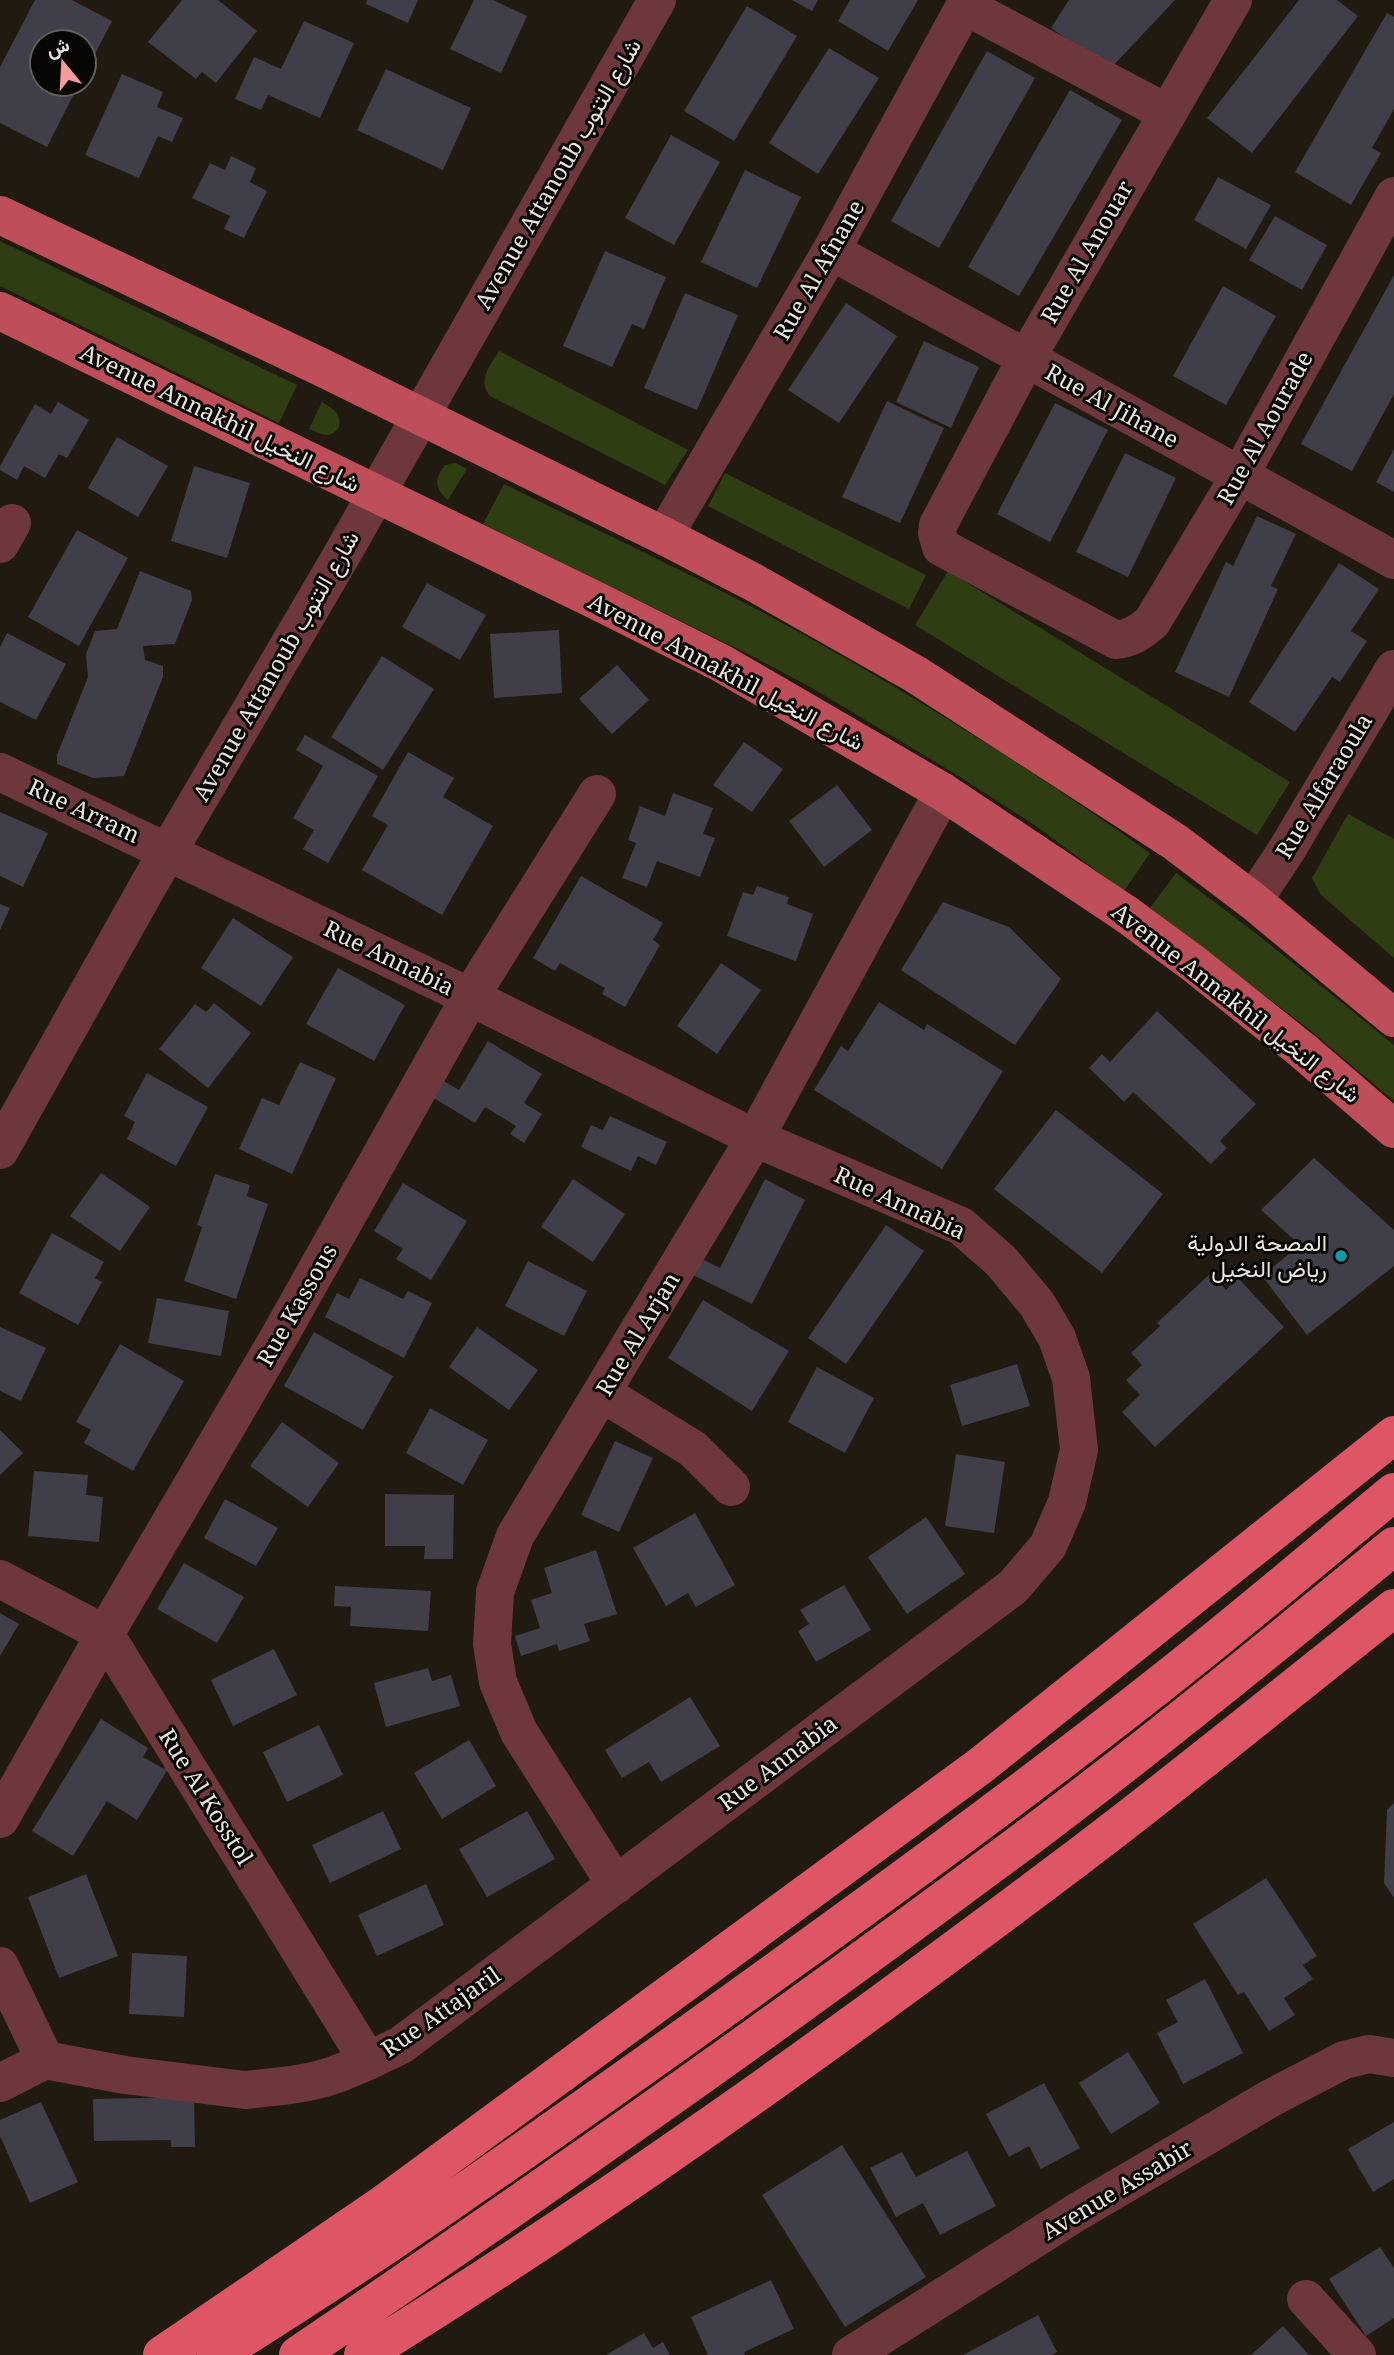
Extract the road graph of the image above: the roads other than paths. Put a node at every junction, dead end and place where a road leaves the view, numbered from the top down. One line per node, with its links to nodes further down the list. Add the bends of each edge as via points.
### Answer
1 (657, 0): 10 (street, Avenue Attanoub شارع التنوب)
2 (1233, 0): 4 (street, Rue Al Anouar)
3 (967, 3): 4 (street); 7 (street, Rue Al Afnane)
4 (1167, 113): 9 (street, Rue Al Anouar)
5 (1394, 196): 11 (street, Rue Al Aourade)
6 (0, 215): 10 (main road)
7 (831, 251): 9 (street, Rue Al Jihane); 13 (street, Rue Al Afnane)
8 (0, 311): 12 (main road, Avenue Annakhil شارع النخيل)
9 (1026, 359): 11 (street, Rue Al Jihane); 15 (street, Rue Al Anouar, via 938,525 941,547)
10 (421, 416): 12 (street, Avenue Attanoub شارع التنوب); 13 (main road)
11 (1240, 475): 14 (street, Rue Al Jihane); 15 (street, Rue Al Aourade, via 1152,622 1131,638)
12 (375, 494): 18 (main road, Avenue Annakhil شارع النخيل, via 721,663); 20 (street, Avenue Attanoub شارع التنوب)
13 (664, 536): 21 (main road, via 915,674 1175,842)
14 (1394, 560)
15 (1116, 640)
16 (1394, 669): 21 (street, Rue Alfaraoula)
17 (0, 772): 20 (street, Rue Arram)
18 (943, 792): 24 (main road, Avenue Annakhil شارع النخيل, via 1194,964); 25 (street, Rue Al Arjan)
19 (597, 794): 22 (street, Rue Kassous)
20 (169, 851): 22 (street, Rue Annabia); 26 (street, Avenue Attanoub شارع التنوب)
21 (1253, 901): 23 (main road)
22 (470, 997): 25 (street, Rue Annabia); 34 (street, Rue Kassous)
23 (1394, 1018)
24 (1394, 1129)
25 (755, 1138): 27 (street, Rue Al Arjan); 36 (street, Rue Annabia, via 961,1226 1001,1261 1058,1338 1071,1378 1079,1450 1067,1502 1048,1546 1013,1587)
26 (0, 1150)
27 (602, 1394): 29 (street, via 693,1449); 36 (street, Rue Al Arjan, via 515,1536 495,1592 492,1644 498,1682 519,1732)
28 (1394, 1435): 43 (highway, via 969,1774 382,2205)
29 (731, 1487)
30 (1394, 1492): 44 (highway, via 1006,1802 789,1961 580,2112)
31 (1394, 1546): 45 (highway, via 1032,1835 603,2146)
32 (0, 1579): 34 (street)
33 (1394, 1608): 46 (highway, via 1059,1872 781,2076 448,2303)
34 (105, 1634): 35 (street, Rue Kassous); 40 (street, Rue Al Kosstol)
35 (0, 1819)
36 (615, 1885): 40 (street, Rue Attajaril, via 401,2045)
37 (0, 1966): 39 (street)
38 (1394, 2059): 47 (street, Avenue Assabir, via 1369,2054 1344,2060 1271,2098 1077,2212)
39 (45, 2060): 40 (street, Rue Attajaril, via 245,2090 330,2077); 41 (street)
40 (368, 2061)
41 (0, 2084)
42 (1306, 2299): 48 (street)
43 (162, 2355)
44 (216, 2355)
45 (298, 2355)
46 (363, 2355)
47 (851, 2355)
48 (1357, 2355)

